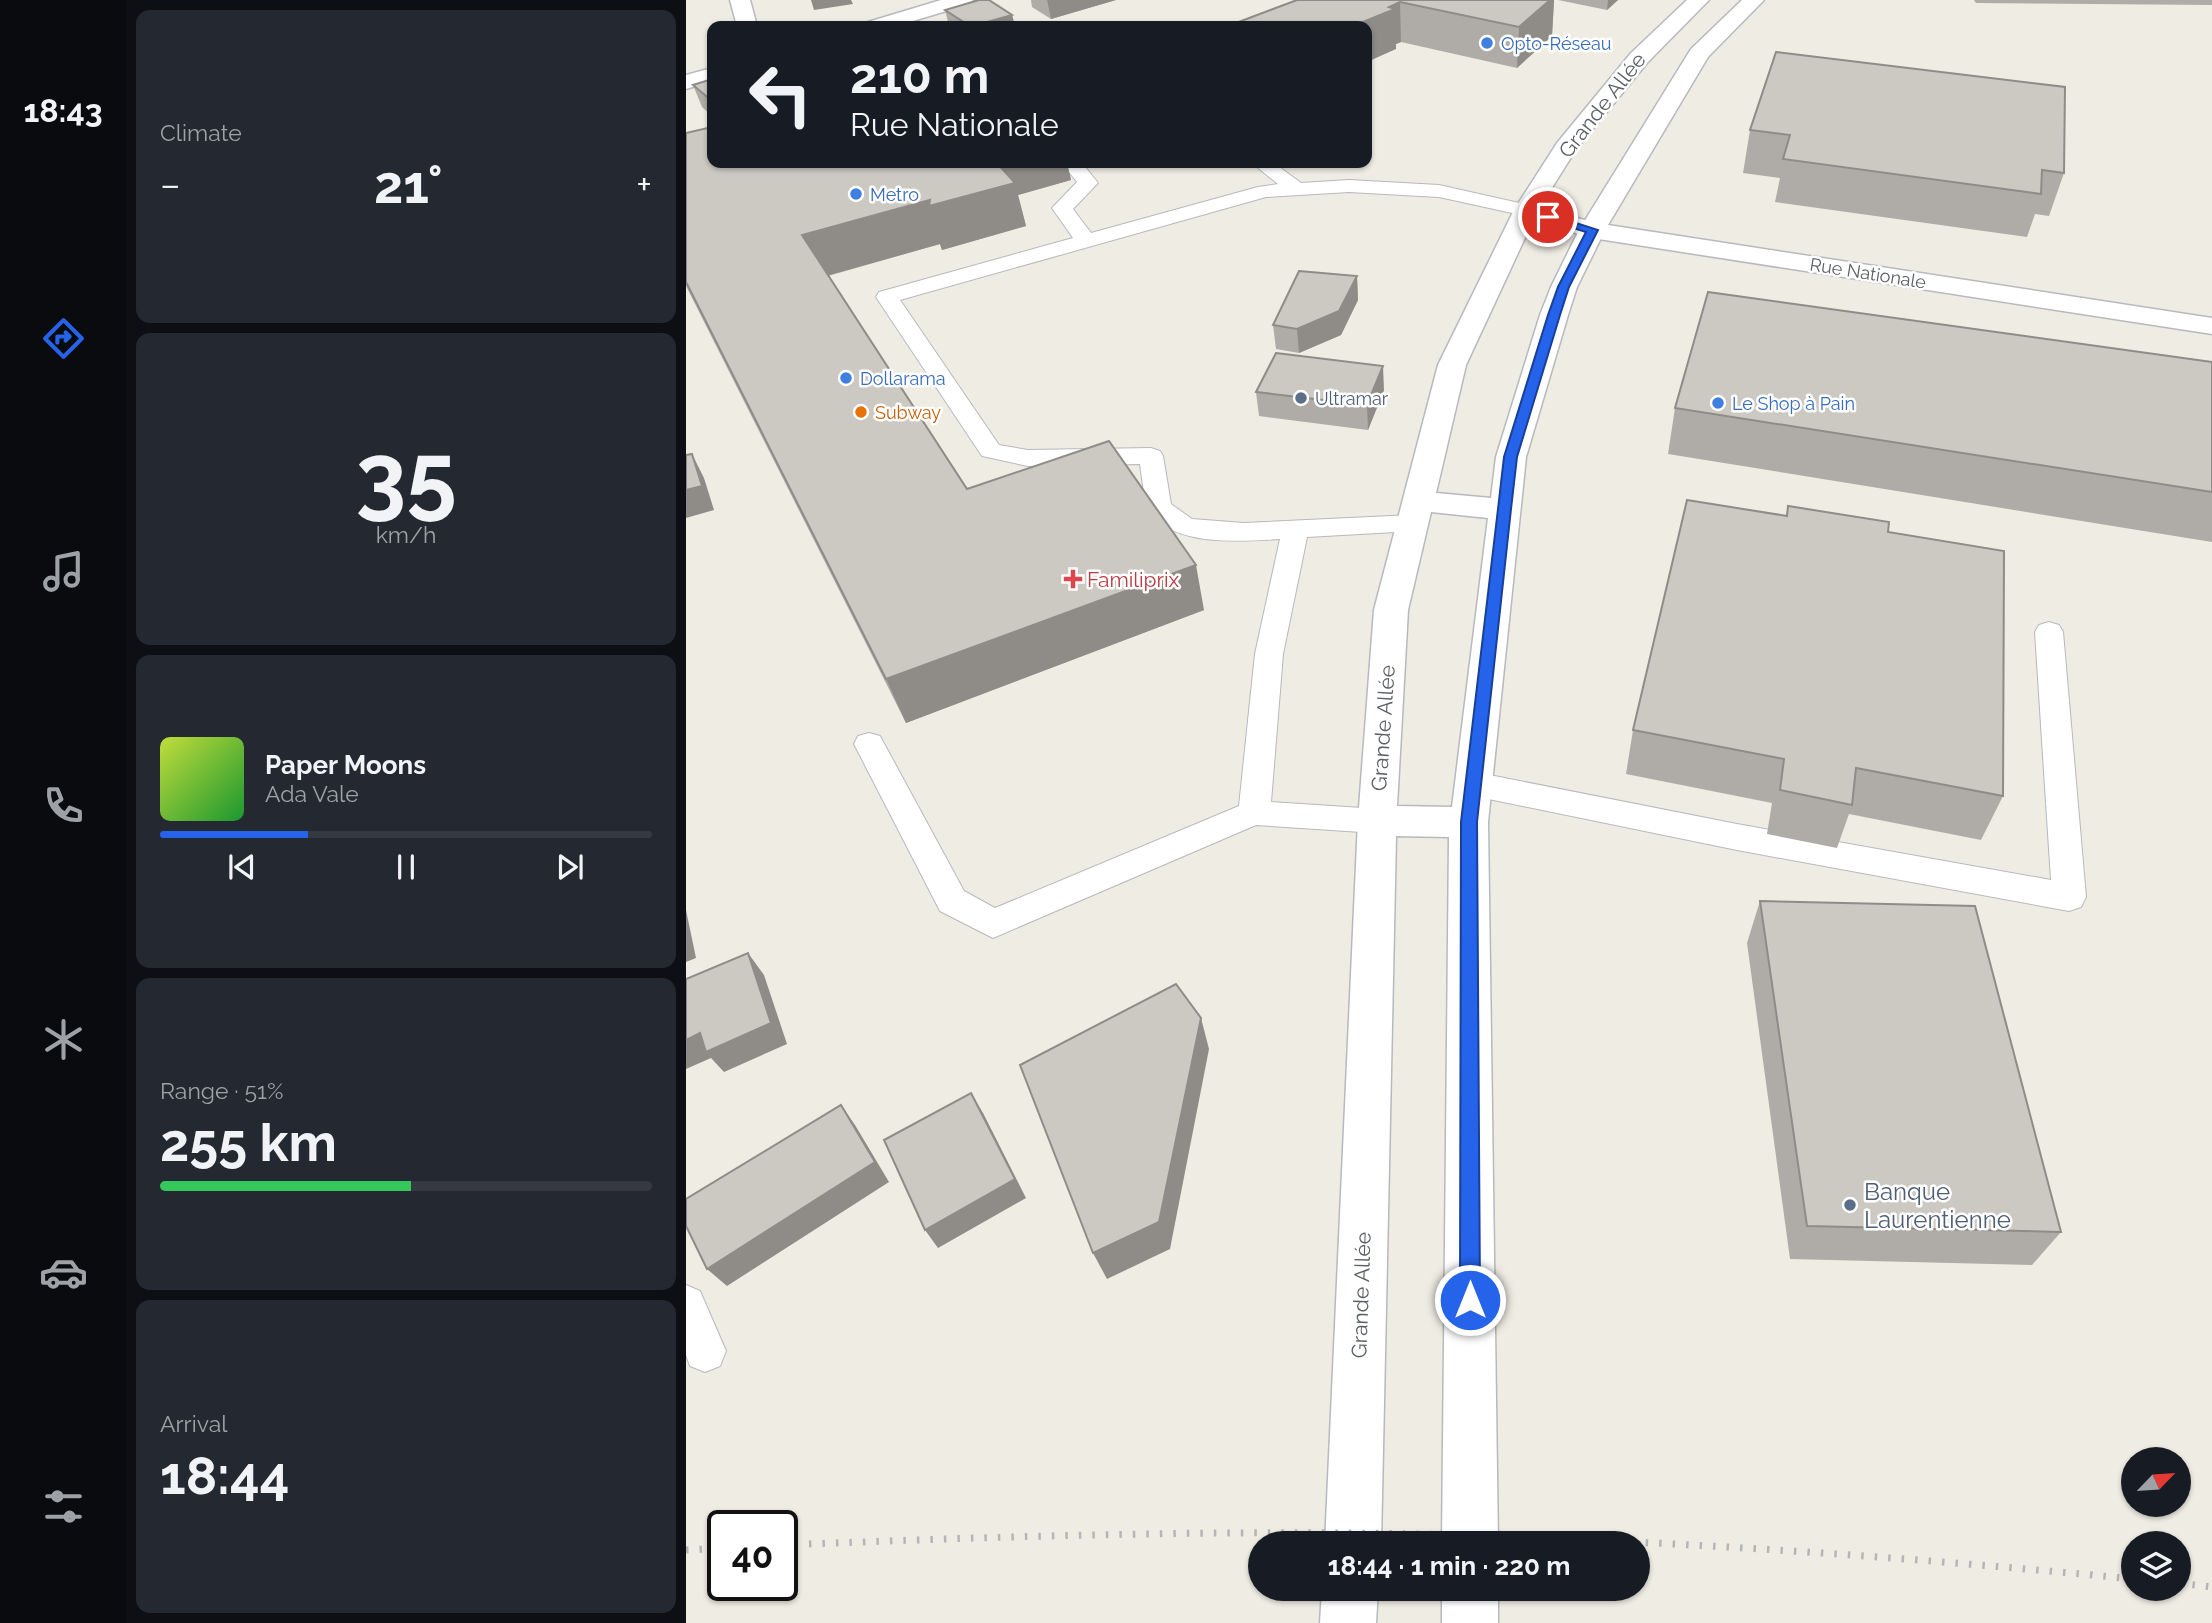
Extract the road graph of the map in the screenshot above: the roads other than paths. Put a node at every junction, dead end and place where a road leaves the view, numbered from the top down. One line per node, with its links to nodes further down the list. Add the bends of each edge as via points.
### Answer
1 (740, 0): 5 (street)
2 (963, 0): 6 (street)
3 (1699, 0): 7 (street, Grande Allée)
4 (1754, 0): 8 (street)
5 (746, 21)
6 (892, 21)
7 (1650, 44): 8 (street); 14 (street, Grande Allée, via 1565,148)
8 (1699, 54): 15 (street)
9 (707, 76): 10 (street)
10 (686, 82)
11 (1076, 168): 16 (lane, via 1088,183 1062,208)
12 (1269, 168): 13 (lane)
13 (1297, 189): 14 (lane, via 1349,186 1439,191); 16 (lane, via 1265,191)
14 (1526, 210): 15 (street, Rue Nationale); 19 (street, Grande Allée, via 1452,365)
15 (1592, 230): 17 (street, Rue Nationale); 18 (street, via 1554,315 1511,457)
16 (1086, 241): 20 (lane, via 887,298 991,452 1028,458 1151,456 1158,508 1186,527 1244,532)
17 (2212, 326)
18 (1504, 509): 19 (street); 23 (street)
19 (1416, 512): 20 (lane); 25 (street, Grande Allée, via 1391,611)
20 (1295, 529): 24 (lane, via 1269,654)
21 (2049, 632): 23 (lane, via 2069,897 1737,837)
22 (869, 744): 24 (lane, via 952,901 993,924)
23 (1472, 803): 25 (street); 29 (street)
24 (1254, 813): 25 (lane)
25 (1377, 821): 28 (street, Grande Allée)
26 (686, 1305): 27 (lane)
27 (705, 1351)
28 (1353, 1531)
29 (1471, 1531)
30 (1349, 1601): 32 (street)
31 (1470, 1601): 33 (street)
32 (1348, 1623)
33 (1470, 1623)

